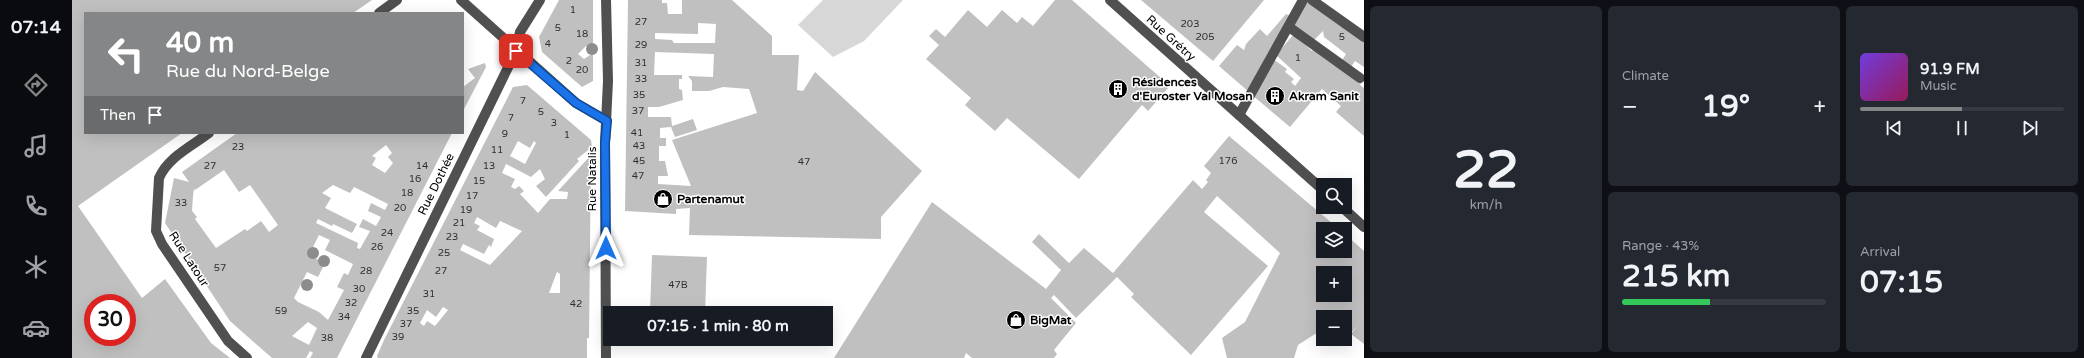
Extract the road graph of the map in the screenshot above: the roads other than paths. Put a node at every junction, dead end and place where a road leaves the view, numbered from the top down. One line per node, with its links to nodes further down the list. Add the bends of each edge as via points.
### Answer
1 (397, 0): 8 (street)
2 (461, 0): 11 (street)
3 (540, 0): 11 (street, Rue Dothée, via 520,32)
4 (606, 0): 14 (street, Rue Natalis)
5 (1110, 0): 13 (street, Rue Grétry)
6 (1302, 0): 9 (street)
7 (1312, 0): 10 (street)
8 (380, 12)
9 (1289, 27): 12 (street); 13 (street)
10 (1364, 37)
11 (516, 51): 14 (street, via 576,103); 20 (street, Rue Dothée)
12 (1360, 78)
13 (1239, 115): 16 (street, Rue Grétry)
14 (607, 121): 21 (street, Rue Natalis)
15 (208, 134): 19 (street, Rue Latour, via 176,156 163,170 159,178 156,231 162,244 228,341)
16 (1316, 184)
17 (1350, 214): 18 (street)
18 (1364, 227)
19 (247, 358)
20 (366, 358)
21 (606, 358)

